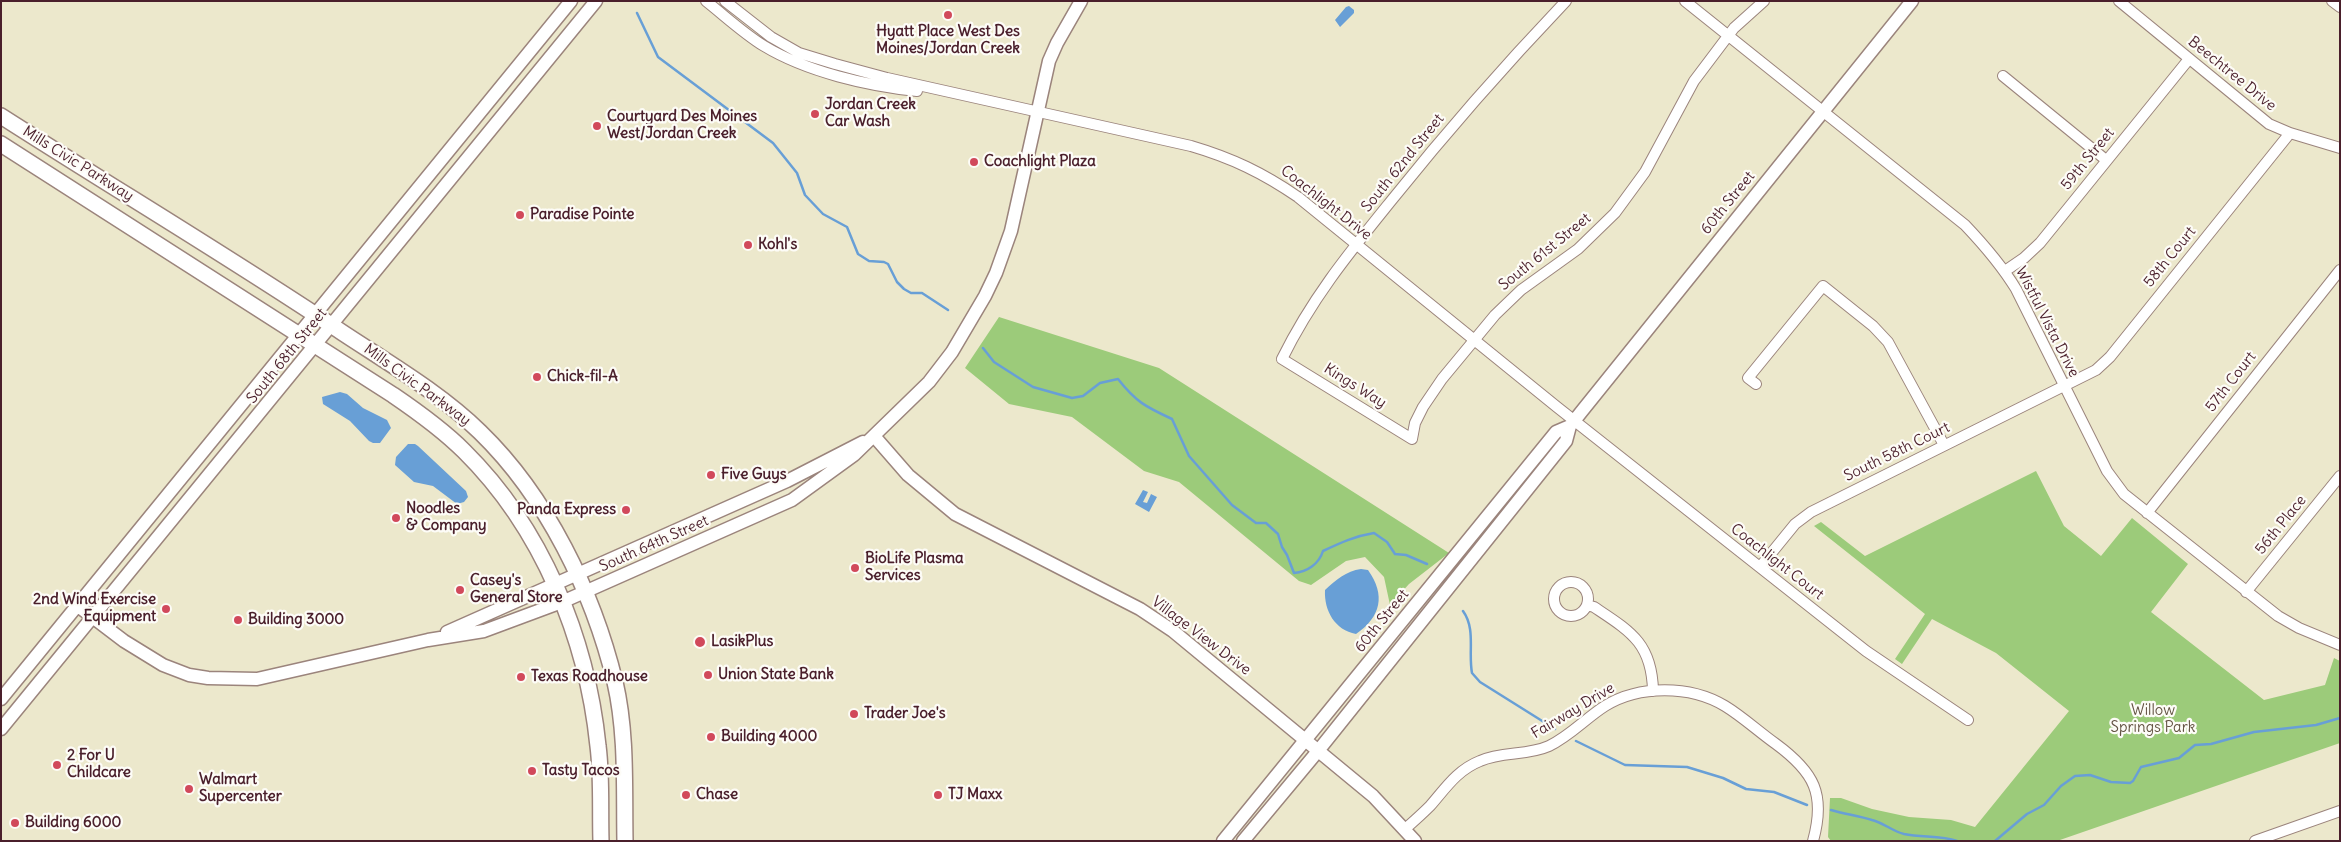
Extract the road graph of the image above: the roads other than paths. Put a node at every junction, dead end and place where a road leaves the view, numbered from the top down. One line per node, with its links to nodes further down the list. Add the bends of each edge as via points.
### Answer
1 (571, 1): 27 (street, South 68th Street)
2 (596, 1): 28 (street, South 68th Street)
3 (706, 1): 16 (street, Coachlight Drive, via 762,45 791,61 885,87)
4 (725, 1): 16 (street, Coachlight Drive, via 771,37 799,53)
5 (1081, 1): 18 (street, South 64th Street, via 1049,61)
6 (1566, 1): 24 (street, South 62nd Street, via 1479,94)
7 (1685, 1): 13 (street, Wistful Vista Drive)
8 (1764, 1): 13 (street, South 61st Street)
9 (1912, 1): 17 (street, 60th Street)
10 (2118, 1): 14 (street, Beechtree Drive)
11 (2332, 1): 12 (street)
12 (2340, 7)
13 (1728, 36): 17 (street, Wistful Vista Drive); 30 (street, South 61st Street, via 1694,81 1645,172 1614,213 1578,249 1507,302)
14 (2189, 59): 20 (street, Beechtree Drive, via 2257,116); 23 (street, 59th Street)
15 (2003, 76): 23 (street)
16 (953, 94): 18 (street, Coachlight Drive)
17 (1823, 112): 26 (street, Wistful Vista Drive, via 1965,225); 35 (street, 60th Street)
18 (1037, 113): 24 (street, Coachlight Drive, via 1191,146 1232,159 1269,177 1298,197); 36 (street, South 64th Street, via 1011,231 985,296 952,352 929,382)
19 (1, 116): 27 (main road, Mills Civic Parkway)
20 (2290, 133): 22 (street, Beechtree Drive); 34 (street, 58th Court, via 2106,362)
21 (1, 144): 29 (main road, Mills Civic Parkway)
22 (2340, 148)
23 (2106, 160): 26 (street, 59th Street, via 2040,243)
24 (1356, 245): 30 (street, Coachlight Drive); 32 (street, South 62nd Street, via 1319,292)
25 (2340, 270): 40 (street, 57th Court)
26 (2005, 271): 34 (street, Wistful Vista Drive)
27 (314, 314): 28 (main road, Mills Civic Parkway); 29 (street, South 68th Street)
28 (332, 326): 31 (street, South 68th Street); 42 (main road, Mills Civic Parkway, via 444,401 482,433 533,497)
29 (300, 333): 31 (main road, Mills Civic Parkway); 48 (street, South 68th Street)
30 (1474, 340): 35 (street, Coachlight Drive); 37 (street, South 61st Street, via 1423,407)
31 (318, 345): 43 (main road, Mills Civic Parkway, via 415,410 465,452 518,517); 49 (street, South 68th Street)
32 (1282, 359): 37 (street, Kings Way)
33 (1756, 384): 38 (street, via 1748,378 1823,286 1888,342)
34 (2064, 387): 38 (street, South 58th Court); 40 (street, Wistful Vista Drive, via 2114,483)
35 (1572, 423): 41 (street, Coachlight Court); 56 (street, 60th Street, via 1556,432); 57 (street, 60th Street, via 1566,441)
36 (874, 436): 42 (street, South 64th Street, via 788,481); 44 (street, South 64th Street, via 832,472 792,500); 56 (street, Village View Drive, via 908,475 942,505 1140,609 1195,649)
37 (1412, 439)
38 (1944, 445): 41 (street, South 58th Court, via 1803,517)
39 (2340, 476): 45 (street, 56th Place)
40 (2146, 513): 45 (street, Wistful Vista Drive)
41 (1760, 567): 54 (street, Coachlight Court, via 1884,665)
42 (576, 576): 43 (street, South 64th Street); 44 (main road, Mills Civic Parkway)
43 (555, 586): 46 (main road, Mills Civic Parkway); 50 (street, South 64th Street)
44 (584, 592): 46 (street, South 64th Street); 61 (main road, Mills Civic Parkway, via 615,684 623,744)
45 (2246, 592): 51 (street, Wistful Vista Drive, via 2298,628)
46 (562, 602): 50 (street, South 64th Street, via 484,631); 60 (main road, Mills Civic Parkway, via 580,648 590,694 598,746)
47 (1587, 605): 52 (street, via 1594,606 1636,637 1649,663)
48 (78, 606): 49 (street, South 64th Street); 53 (street, South 68th Street)
49 (94, 618): 50 (street, South 64th Street, via 163,665 189,675 232,680 257,679); 55 (street, South 68th Street)
50 (428, 640)
51 (2340, 645)
52 (1653, 691): 59 (street, Fairway Drive, via 1605,706 1561,740 1539,750 1495,756 1471,765 1448,783); 65 (street, Fairway Drive, via 1687,692 1723,704 1800,764 1811,777 1819,802)
53 (1, 699)
54 (1968, 720)
55 (1, 729)
56 (1306, 741): 57 (street, Village View Drive); 62 (street, 60th Street)
57 (1318, 751): 59 (street, Village View Drive, via 1374,796); 63 (street, 60th Street)
58 (2340, 811): 66 (street)
59 (1405, 829): 64 (street, Village View Drive)
60 (601, 841)
61 (625, 841)
62 (1223, 841)
63 (1242, 841)
64 (1415, 841)
65 (1813, 841)
66 (2255, 841)

